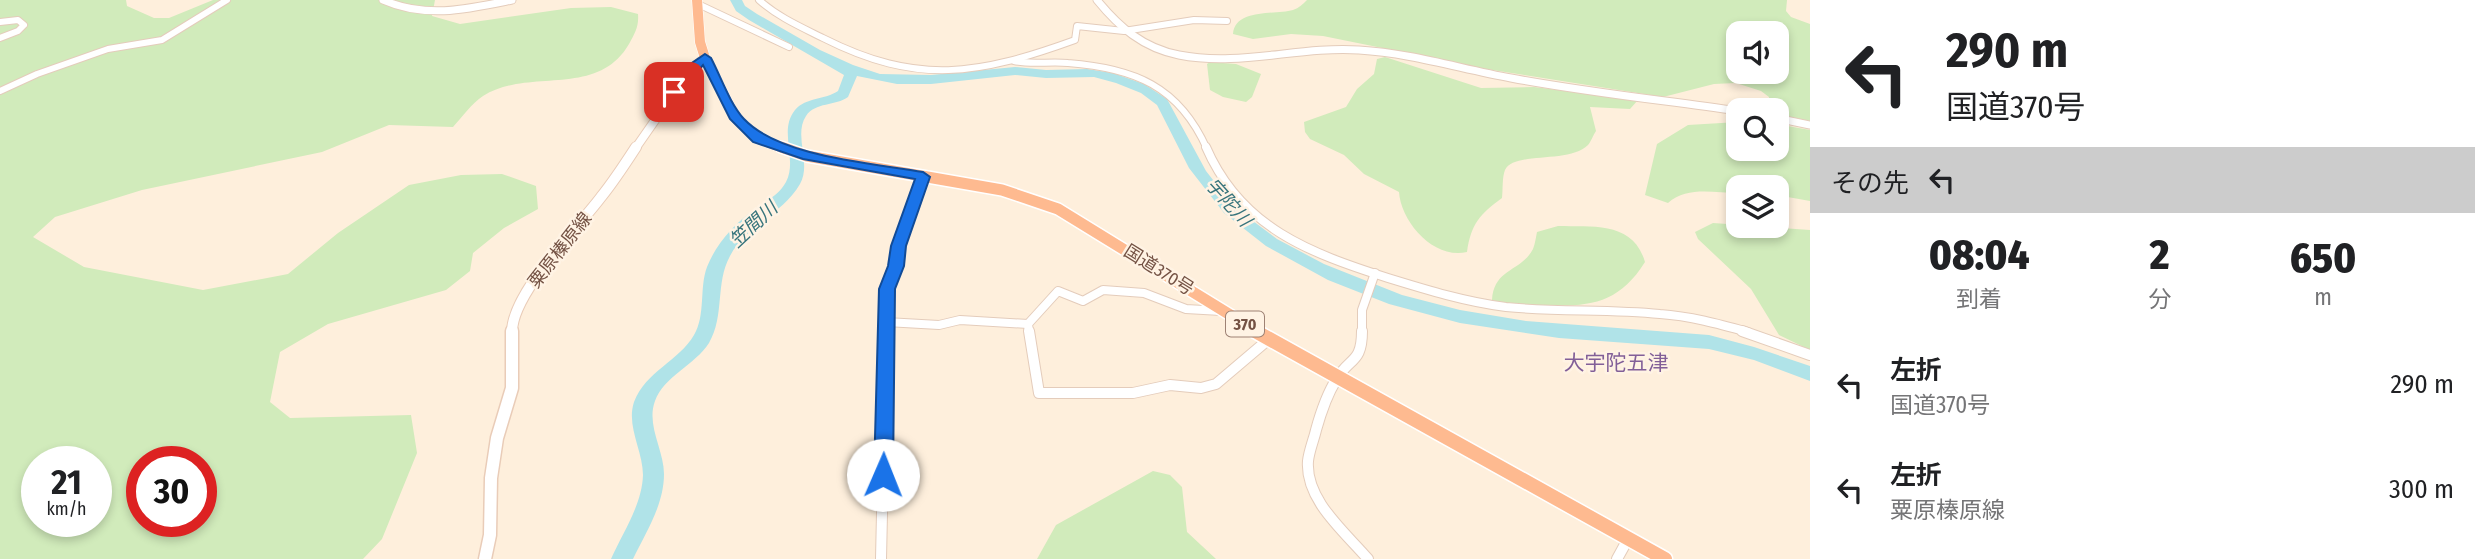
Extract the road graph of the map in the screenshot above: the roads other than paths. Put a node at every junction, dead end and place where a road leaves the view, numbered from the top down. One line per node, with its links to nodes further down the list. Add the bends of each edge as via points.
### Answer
1 (227, 0): 14 (street, via 162,40 108,49)
2 (383, 0): 3 (street, via 433,12)
3 (512, 0)
4 (759, 0): 13 (street, via 775,14 884,65 952,70)
5 (1097, 0): 9 (street)
6 (697, 2): 11 (street); 12 (highway, 国道370号 / 370)
7 (0, 22): 10 (street, via 18,20 24,25)
8 (1227, 22): 9 (street, via 1194,20)
9 (1124, 32): 13 (street, via 1077,26 1075,40); 15 (street, via 1164,51 1200,58 1363,51)
10 (0, 38)
11 (789, 47)
12 (705, 58): 18 (highway, 国道370号 / 370, via 742,127 758,139 798,153); 27 (main road, 粟原榛原線, via 690,70 517,309 512,325 512,388 497,438 491,478 491,535)
13 (1014, 61): 19 (street, via 1098,67 1157,87 1187,111 1223,183 1262,222 1314,251)
14 (0, 91)
15 (1726, 109)
16 (1789, 121): 17 (street)
17 (1810, 125)
18 (923, 177): 20 (highway, 国道370号 / 370, via 1002,190 1058,209); 21 (street, via 887,289)
19 (1375, 274): 24 (street, via 1430,292 1508,307 1639,312 1714,323); 25 (street, via 1362,310 1362,347)
20 (1226, 312): 22 (street, via 1186,309 1144,293 1102,290 1083,301 1058,291); 23 (highway, 国道370号 / 370)
21 (886, 322): 22 (street); 28 (street)
22 (1028, 324): 23 (street, via 1039,393 1133,393 1170,385 1200,388 1216,384)
23 (1269, 339): 25 (highway, 国道370号 / 370)
24 (1810, 355)
25 (1337, 377): 26 (highway, 国道370号 / 370); 29 (street, via 1324,402 1308,461 1312,488)
26 (1629, 539): 30 (street); 31 (highway, 国道370号 / 370)
27 (485, 559)
28 (881, 559)
29 (1368, 559)
30 (1617, 559)
31 (1665, 559)

